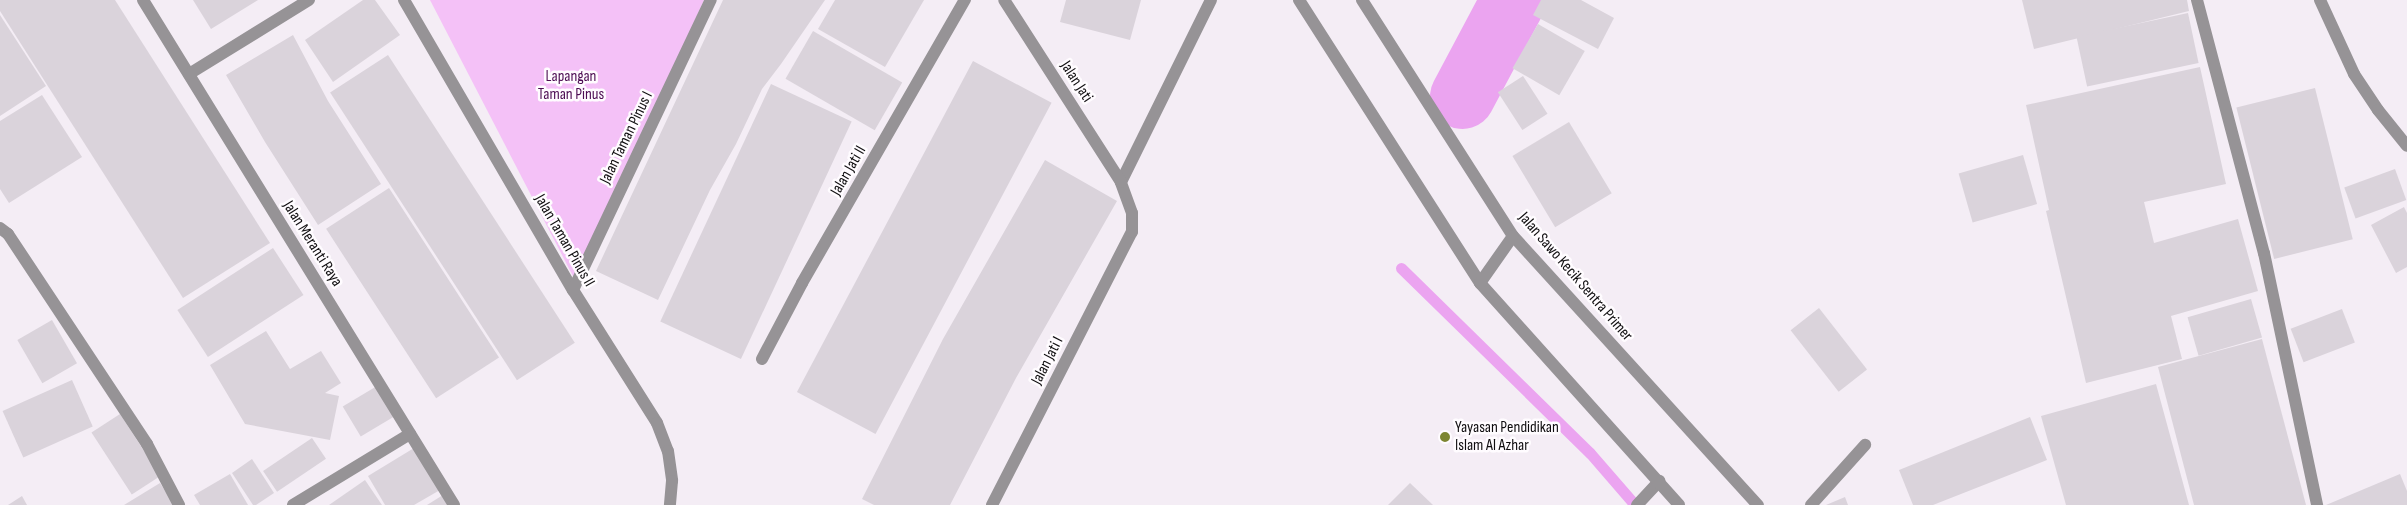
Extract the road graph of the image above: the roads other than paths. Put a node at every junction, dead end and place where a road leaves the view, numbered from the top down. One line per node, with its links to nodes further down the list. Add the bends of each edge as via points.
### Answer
1 (143, 0): 12 (street, Jalan Meranti Raya)
2 (309, 0): 12 (street)
3 (404, 0): 19 (street, Jalan Taman Pinus II)
4 (711, 0): 19 (street, Jalan Taman Pinus I)
5 (966, 0): 20 (street, Jalan Jati II, via 802,283)
6 (1004, 0): 14 (street, Jalan Jati)
7 (1212, 0): 14 (street)
8 (1299, 0): 18 (street)
9 (1362, 0): 17 (street, Jalan Sawo Kecik Sentra Primer)
10 (2197, 0): 33 (street, via 2264,253)
11 (2320, 0): 13 (street, via 2354,74)
12 (189, 74): 21 (street, Jalan Meranti Raya)
13 (2407, 146)
14 (1121, 182): 16 (street, Jalan Jati, via 1132,213)
15 (4, 231): 24 (street, via 147,444)
16 (1132, 232): 28 (street, Jalan Jati I)
17 (1513, 236): 18 (street); 31 (street, Jalan Sawo Kecik Sentra Primer)
18 (1480, 284): 23 (street)
19 (573, 290): 27 (street, Jalan Taman Pinus II, via 657,423 668,451 672,481)
20 (762, 359)
21 (410, 434): 25 (street); 26 (street, Jalan Meranti Raya)
22 (1865, 446): 32 (street)
23 (1656, 484): 29 (street); 30 (street)
24 (180, 505)
25 (293, 505)
26 (454, 505)
27 (670, 505)
28 (992, 505)
29 (1637, 505)
30 (1679, 505)
31 (1758, 505)
32 (1811, 505)
33 (2317, 505)

